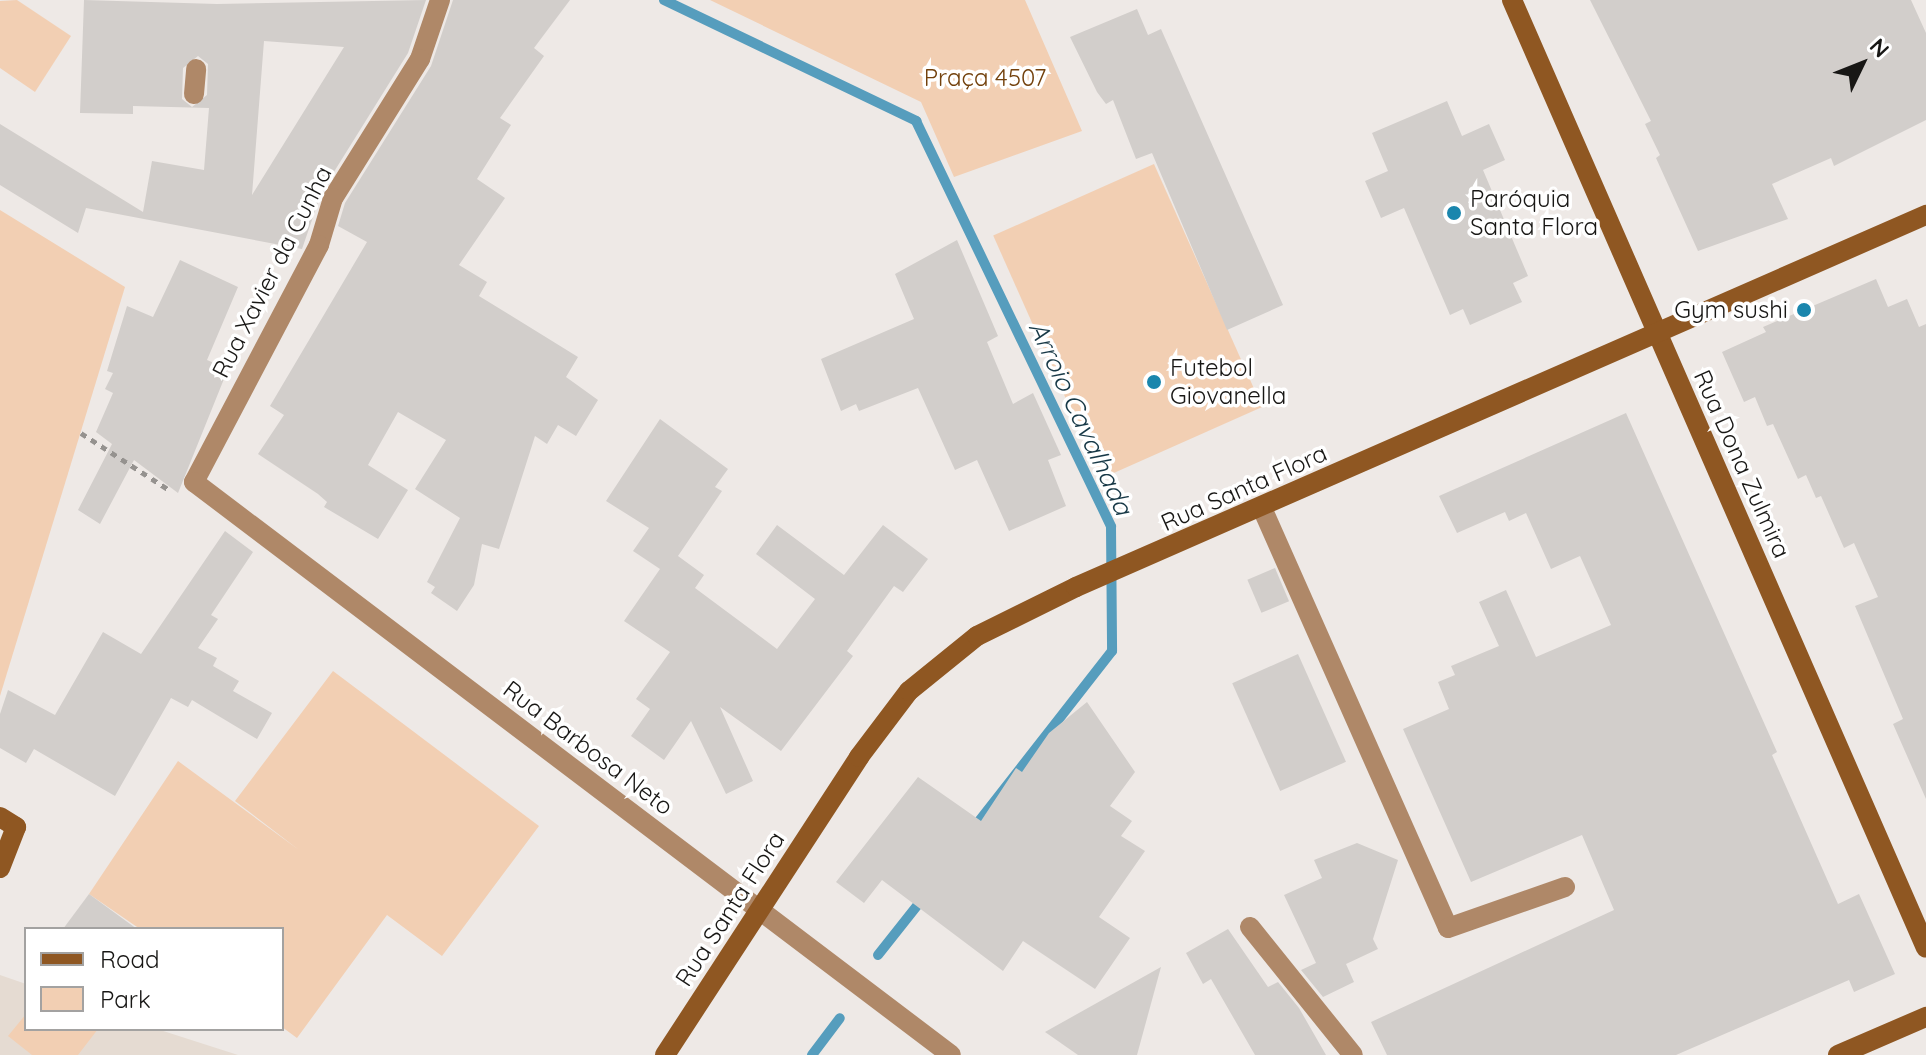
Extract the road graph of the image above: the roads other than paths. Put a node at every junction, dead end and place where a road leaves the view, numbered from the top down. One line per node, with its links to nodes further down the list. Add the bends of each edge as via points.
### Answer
1 (440, 0): 7 (street, Rua Xavier da Cunha, via 420,59 333,198 319,245)
2 (1512, 0): 6 (street, Rua Dona Zulmira)
3 (196, 69): 4 (street)
4 (194, 94)
5 (1926, 215): 6 (street, Rua Santa Flora)
6 (1658, 337): 8 (street, Rua Santa Flora); 14 (street, Rua Dona Zulmira)
7 (194, 482): 12 (street, Rua Barbosa Neto)
8 (1262, 508): 11 (street, via 1448,928); 12 (street, Rua Santa Flora, via 1076,587 977,636 909,691 859,757)
9 (8, 822): 10 (street)
10 (0, 868)
11 (1565, 887)
12 (760, 913): 16 (street, Rua Santa Flora); 17 (street, Rua Barbosa Neto)
13 (1250, 927): 18 (street)
14 (1926, 948)
15 (1926, 1017): 19 (street)
16 (665, 1055)
17 (951, 1055)
18 (1353, 1055)
19 (1838, 1055)

